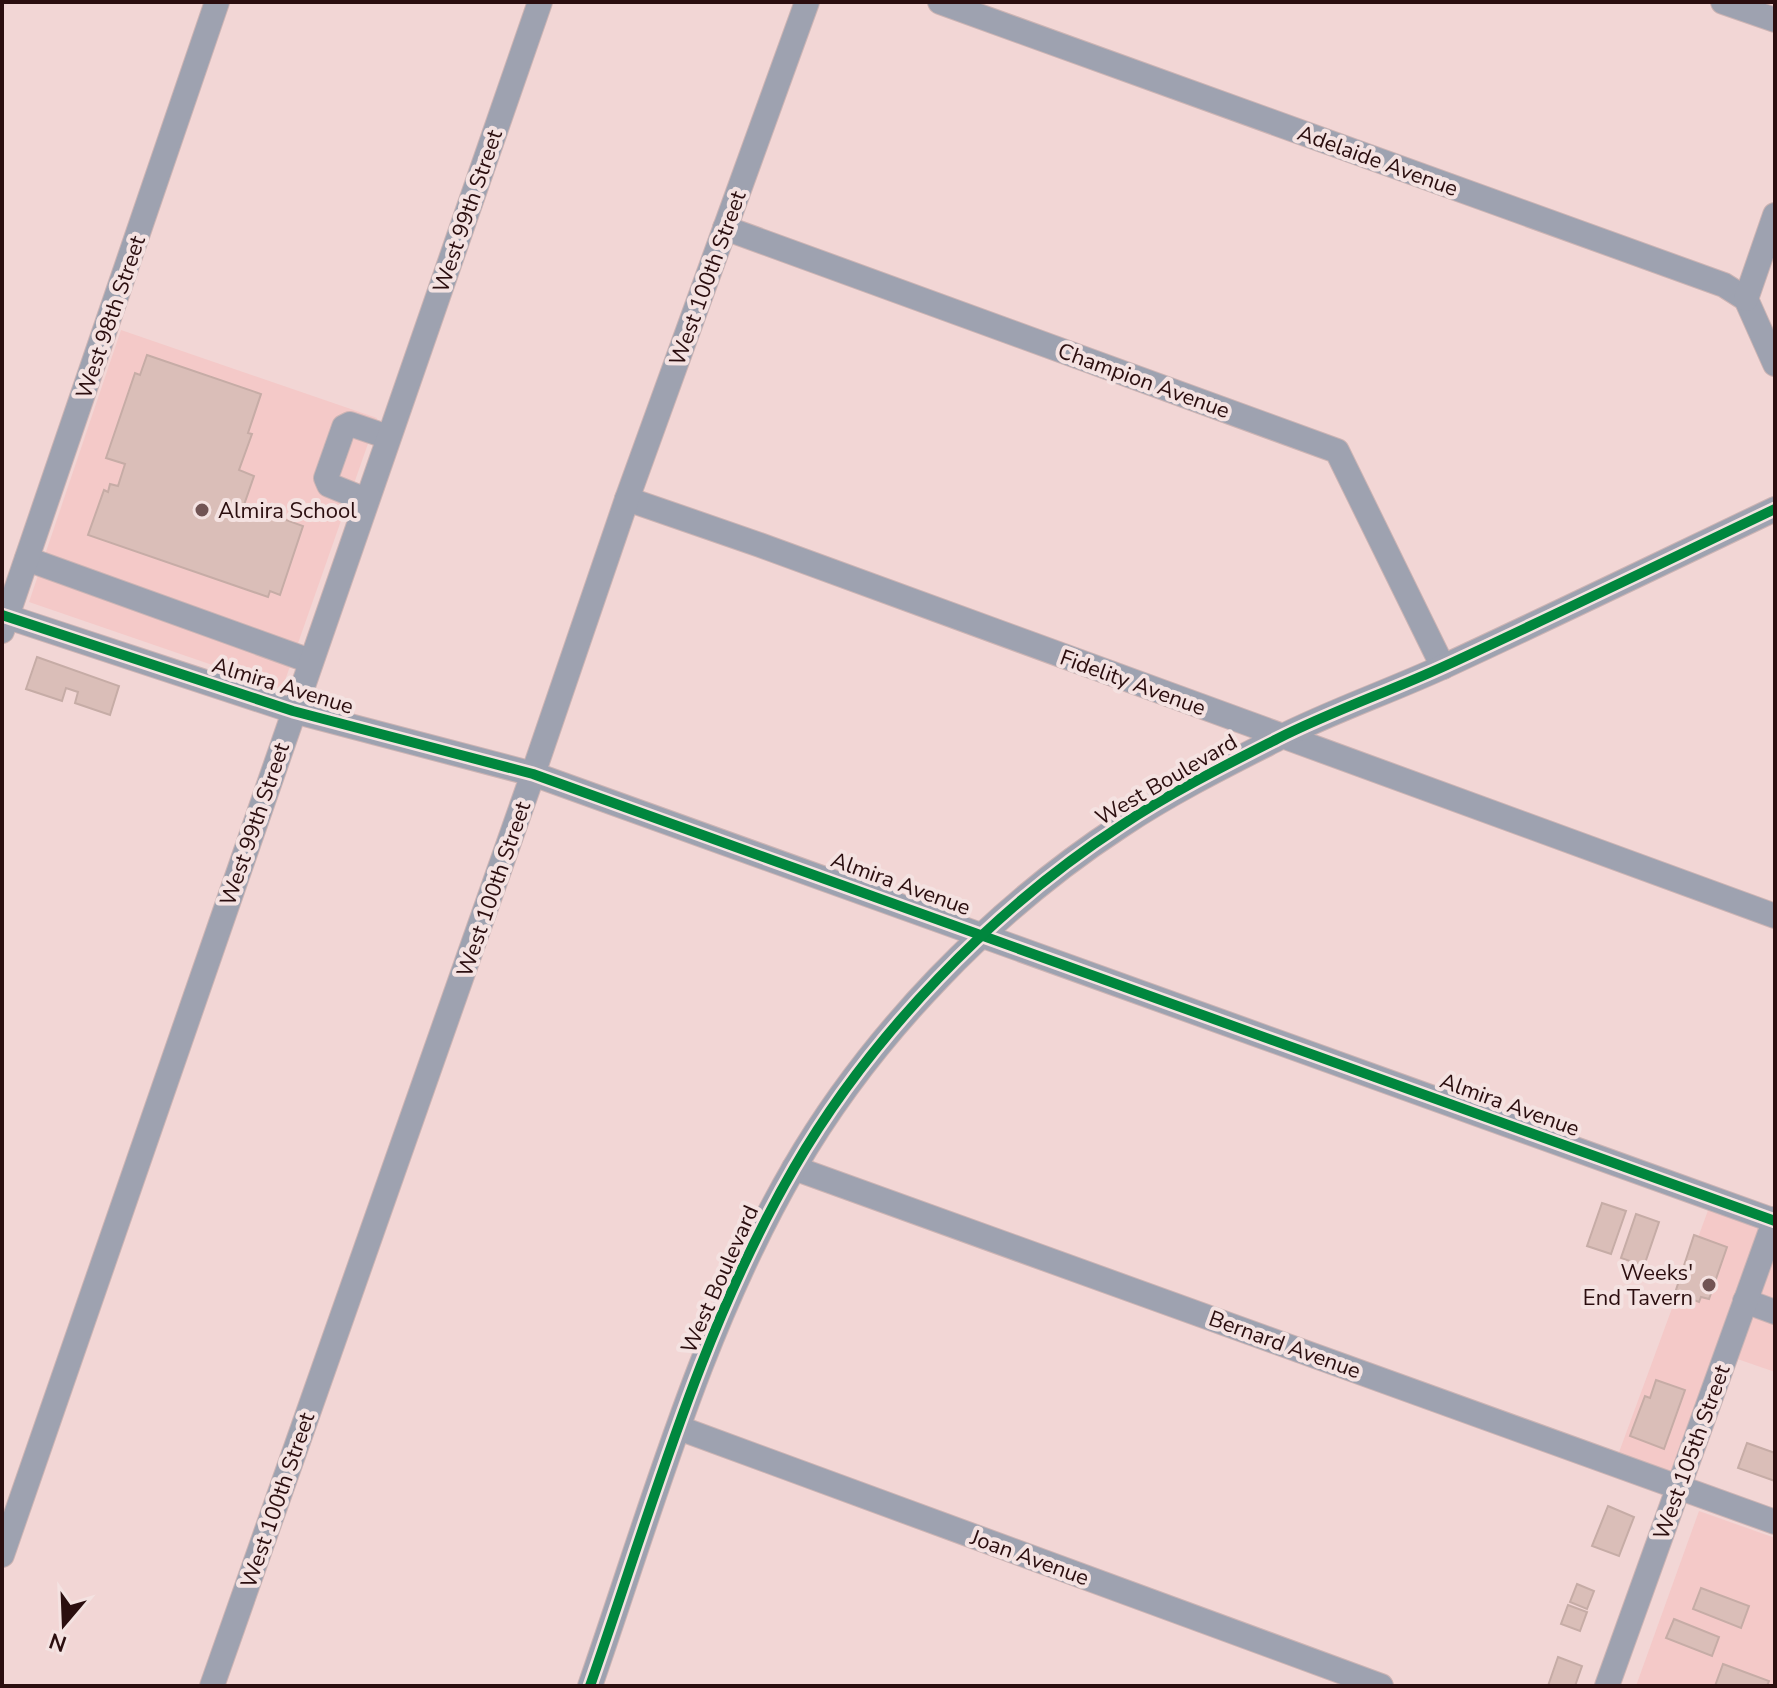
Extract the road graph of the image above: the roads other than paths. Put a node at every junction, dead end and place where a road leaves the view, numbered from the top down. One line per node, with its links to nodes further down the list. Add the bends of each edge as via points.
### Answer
1 (217, 2): 15 (street, West 98th Street)
2 (540, 2): 11 (street, West 99th Street)
3 (807, 2): 8 (street, West 100th Street)
4 (940, 2): 9 (street, Adelaide Avenue, via 1724,285)
5 (1723, 2): 6 (street)
6 (1775, 20)
7 (1775, 215): 9 (street)
8 (725, 228): 12 (street, West 100th Street); 18 (street, Champion Avenue, via 1337,451)
9 (1746, 299): 10 (street)
10 (1775, 364)
11 (388, 437): 13 (street, West 99th Street); 13 (street, via 350,424 344,427 326,478 329,485)
12 (627, 499): 20 (street, Fidelity Avenue); 21 (street, West 100th Street)
13 (366, 500): 17 (street, West 99th Street)
14 (1775, 509): 18 (street, West Boulevard)
15 (27, 559): 16 (street, West 98th Street); 17 (street)
16 (4, 621): 19 (street, Almira Avenue)
17 (310, 661): 19 (street, West 99th Street)
18 (1443, 667): 20 (street, West Boulevard)
19 (293, 711): 21 (street, Almira Avenue); 31 (street, West 99th Street)
20 (1282, 737): 22 (street, Fidelity Avenue); 23 (street, West Boulevard, via 1122,824)
21 (533, 774): 23 (street, Almira Avenue); 32 (street, West 100th Street)
22 (1775, 916)
23 (985, 935): 24 (street, West Boulevard, via 898,1019); 25 (street, Almira Avenue)
24 (794, 1168): 28 (street, West Boulevard, via 750,1249); 29 (street, Bernard Avenue)
25 (1775, 1220): 26 (street, West 105th Street)
26 (1745, 1301): 27 (street); 29 (street, West 105th Street)
27 (1775, 1312)
28 (679, 1428): 33 (street, West Boulevard); 34 (street, Joan Avenue)
29 (1678, 1486): 30 (street, Bernard Avenue); 35 (street, West 105th Street)
30 (1775, 1522)
31 (2, 1555)
32 (212, 1686)
33 (590, 1686)
34 (1381, 1686)
35 (1607, 1686)

